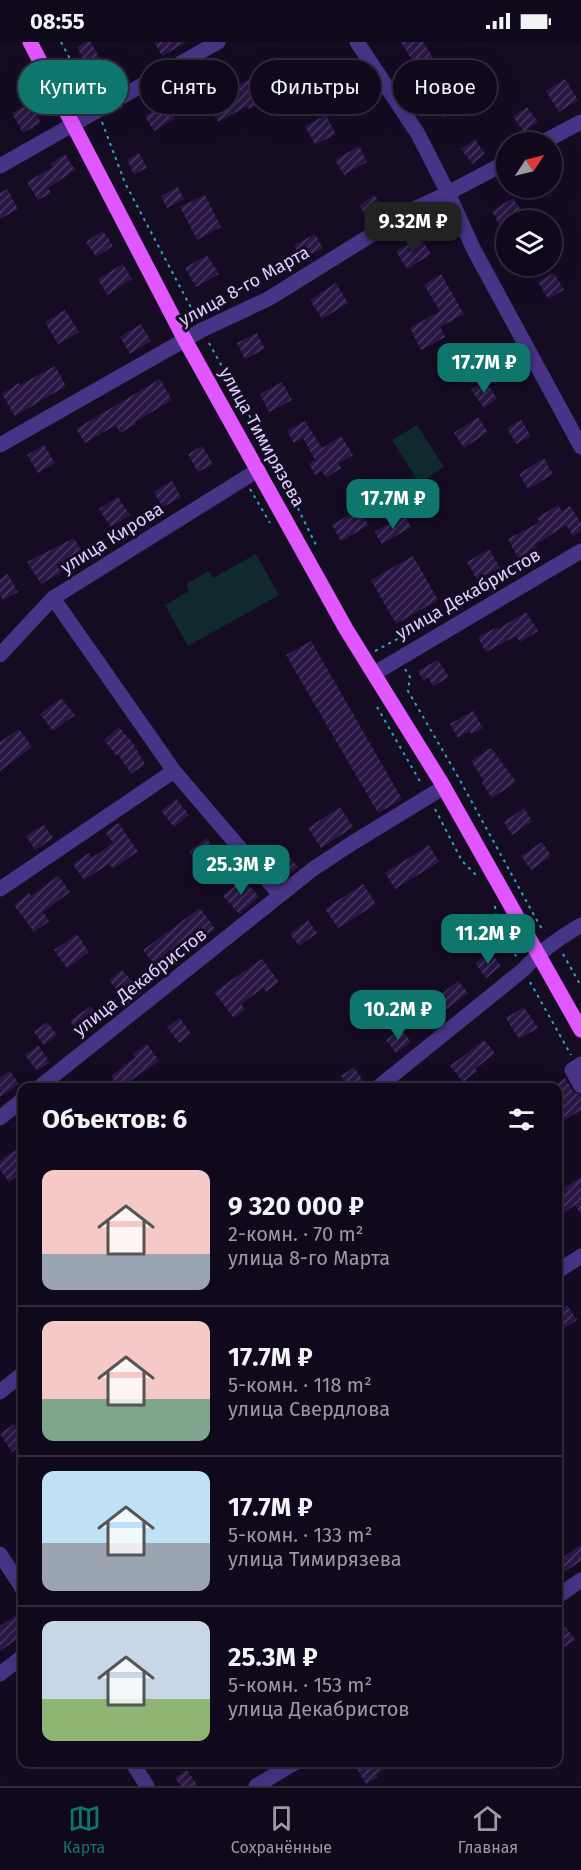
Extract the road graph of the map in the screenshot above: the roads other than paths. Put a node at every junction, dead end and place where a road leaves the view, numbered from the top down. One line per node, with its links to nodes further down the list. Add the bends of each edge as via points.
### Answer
1 (30, 42): 5 (main road, улица Тимирязева)
2 (218, 42): 5 (street)
3 (357, 42): 9 (street, via 418,134)
4 (581, 122): 6 (street)
5 (74, 125): 7 (street); 10 (main road, улица Тимирязева)
6 (562, 132)
7 (0, 166)
8 (496, 168): 9 (street, улица 8-го Марта)
9 (448, 193): 10 (street, улица 8-го Марта, via 410,211 268,298); 12 (street, via 474,250)
10 (184, 340): 11 (street, улица 8-го Марта); 13 (main road, улица Тимирязева)
11 (0, 445)
12 (581, 447)
13 (258, 470): 15 (street, улица Кирова); 17 (main road, улица Тимирязева, via 346,629)
14 (581, 551): 17 (street, улица Декабристов)
15 (53, 598): 16 (street, улица Кирова); 18 (street)
16 (0, 655)
17 (375, 673): 19 (main road, улица Тимирязева)
18 (174, 771): 20 (street); 21 (street)
19 (444, 787): 21 (street, улица Декабристов, via 313,869); 23 (main road, улица Тимирязева)
20 (0, 889)
21 (280, 895): 26 (street, улица Декабристов)
22 (581, 925): 23 (street)
23 (537, 954): 24 (main road, улица Тимирязева); 27 (street, via 523,970)
24 (581, 1030)
25 (581, 1064): 28 (street, via 572,1070)
26 (44, 1083)
27 (383, 1083)
28 (581, 1086)
29 (18, 1103): 30 (street)
30 (0, 1118)
31 (581, 1257): 32 (street)
32 (562, 1269)
33 (18, 1377): 34 (street)
34 (0, 1392)
35 (0, 1554): 37 (street)
36 (581, 1580): 38 (street)
37 (18, 1582)
38 (562, 1593)
39 (18, 1660): 40 (street)
40 (0, 1674)
41 (135, 1767): 43 (street)
42 (288, 1767): 44 (street)
43 (147, 1786)
44 (256, 1786)

